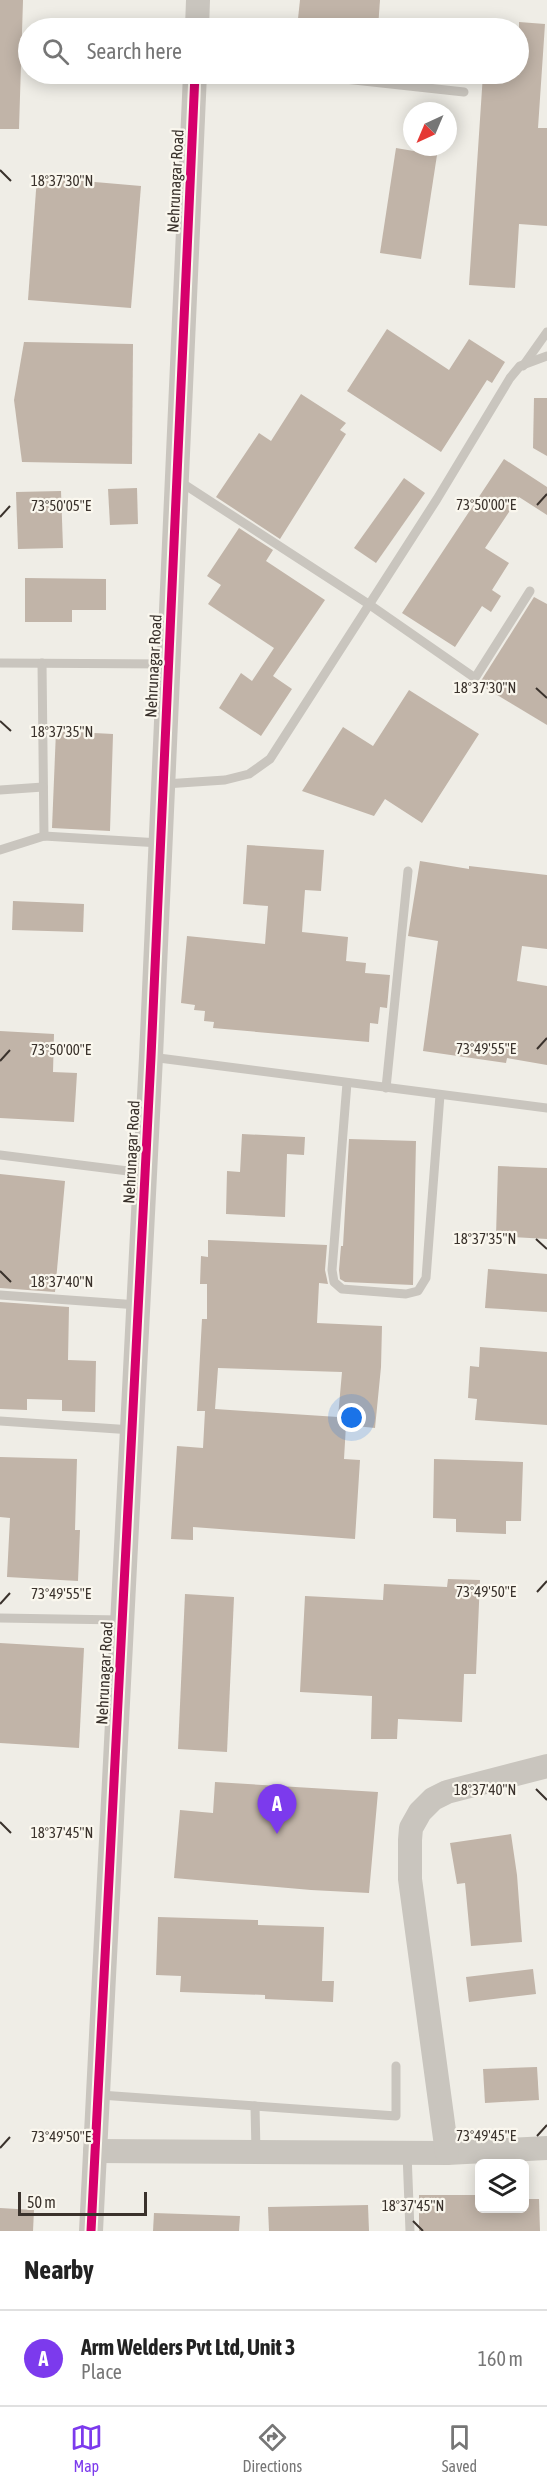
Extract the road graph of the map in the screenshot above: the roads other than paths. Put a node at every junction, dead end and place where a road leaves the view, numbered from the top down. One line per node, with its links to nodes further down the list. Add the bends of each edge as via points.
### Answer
1 (198, 0): 2 (street)
2 (197, 18)
3 (195, 84): 9 (street, Nehrunagar Road)
4 (391, 84): 5 (lane)
5 (464, 92)
6 (547, 332): 8 (lane)
7 (547, 356): 8 (lane)
8 (523, 366): 11 (lane, via 506,384)
9 (177, 479): 11 (lane); 14 (street, Nehrunagar Road)
10 (530, 591): 11 (lane, via 475,678)
11 (370, 605): 15 (lane, via 270,759 249,774 225,780)
12 (0, 663): 13 (lane)
13 (42, 663): 14 (lane); 16 (lane)
14 (168, 664): 15 (street, Nehrunagar Road)
15 (162, 784): 19 (street, Nehrunagar Road)
16 (44, 787): 17 (lane); 18 (lane)
17 (0, 790)
18 (44, 837): 19 (lane); 20 (lane)
19 (160, 843): 22 (street, Nehrunagar Road)
20 (0, 850)
21 (408, 871): 24 (lane)
22 (151, 1057): 23 (lane); 28 (street, Nehrunagar Road)
23 (347, 1083): 24 (lane); 25 (lane, via 332,1270 334,1282 342,1289 406,1294 418,1291 426,1278)
24 (386, 1088): 25 (lane)
25 (440, 1095): 26 (lane)
26 (547, 1108)
27 (0, 1155): 28 (lane)
28 (145, 1173): 30 (street, Nehrunagar Road)
29 (0, 1295): 30 (lane)
30 (138, 1305): 32 (street, Nehrunagar Road)
31 (0, 1421): 32 (lane)
32 (132, 1430): 34 (street, Nehrunagar Road)
33 (0, 1618): 34 (lane)
34 (122, 1620): 37 (street, Nehrunagar Road)
35 (547, 1766): 43 (street, via 447,1792 433,1799 411,1828 410,1879)
36 (396, 2066): 38 (lane, via 396,2116)
37 (98, 2095): 38 (lane); 40 (street, Nehrunagar Road)
38 (255, 2106): 41 (lane)
39 (547, 2148): 43 (street)
40 (94, 2151): 41 (street); 44 (street, Nehrunagar Road)
41 (255, 2152): 42 (street)
42 (407, 2153): 43 (street); 45 (lane)
43 (447, 2153)
44 (90, 2231)
45 (410, 2231)

